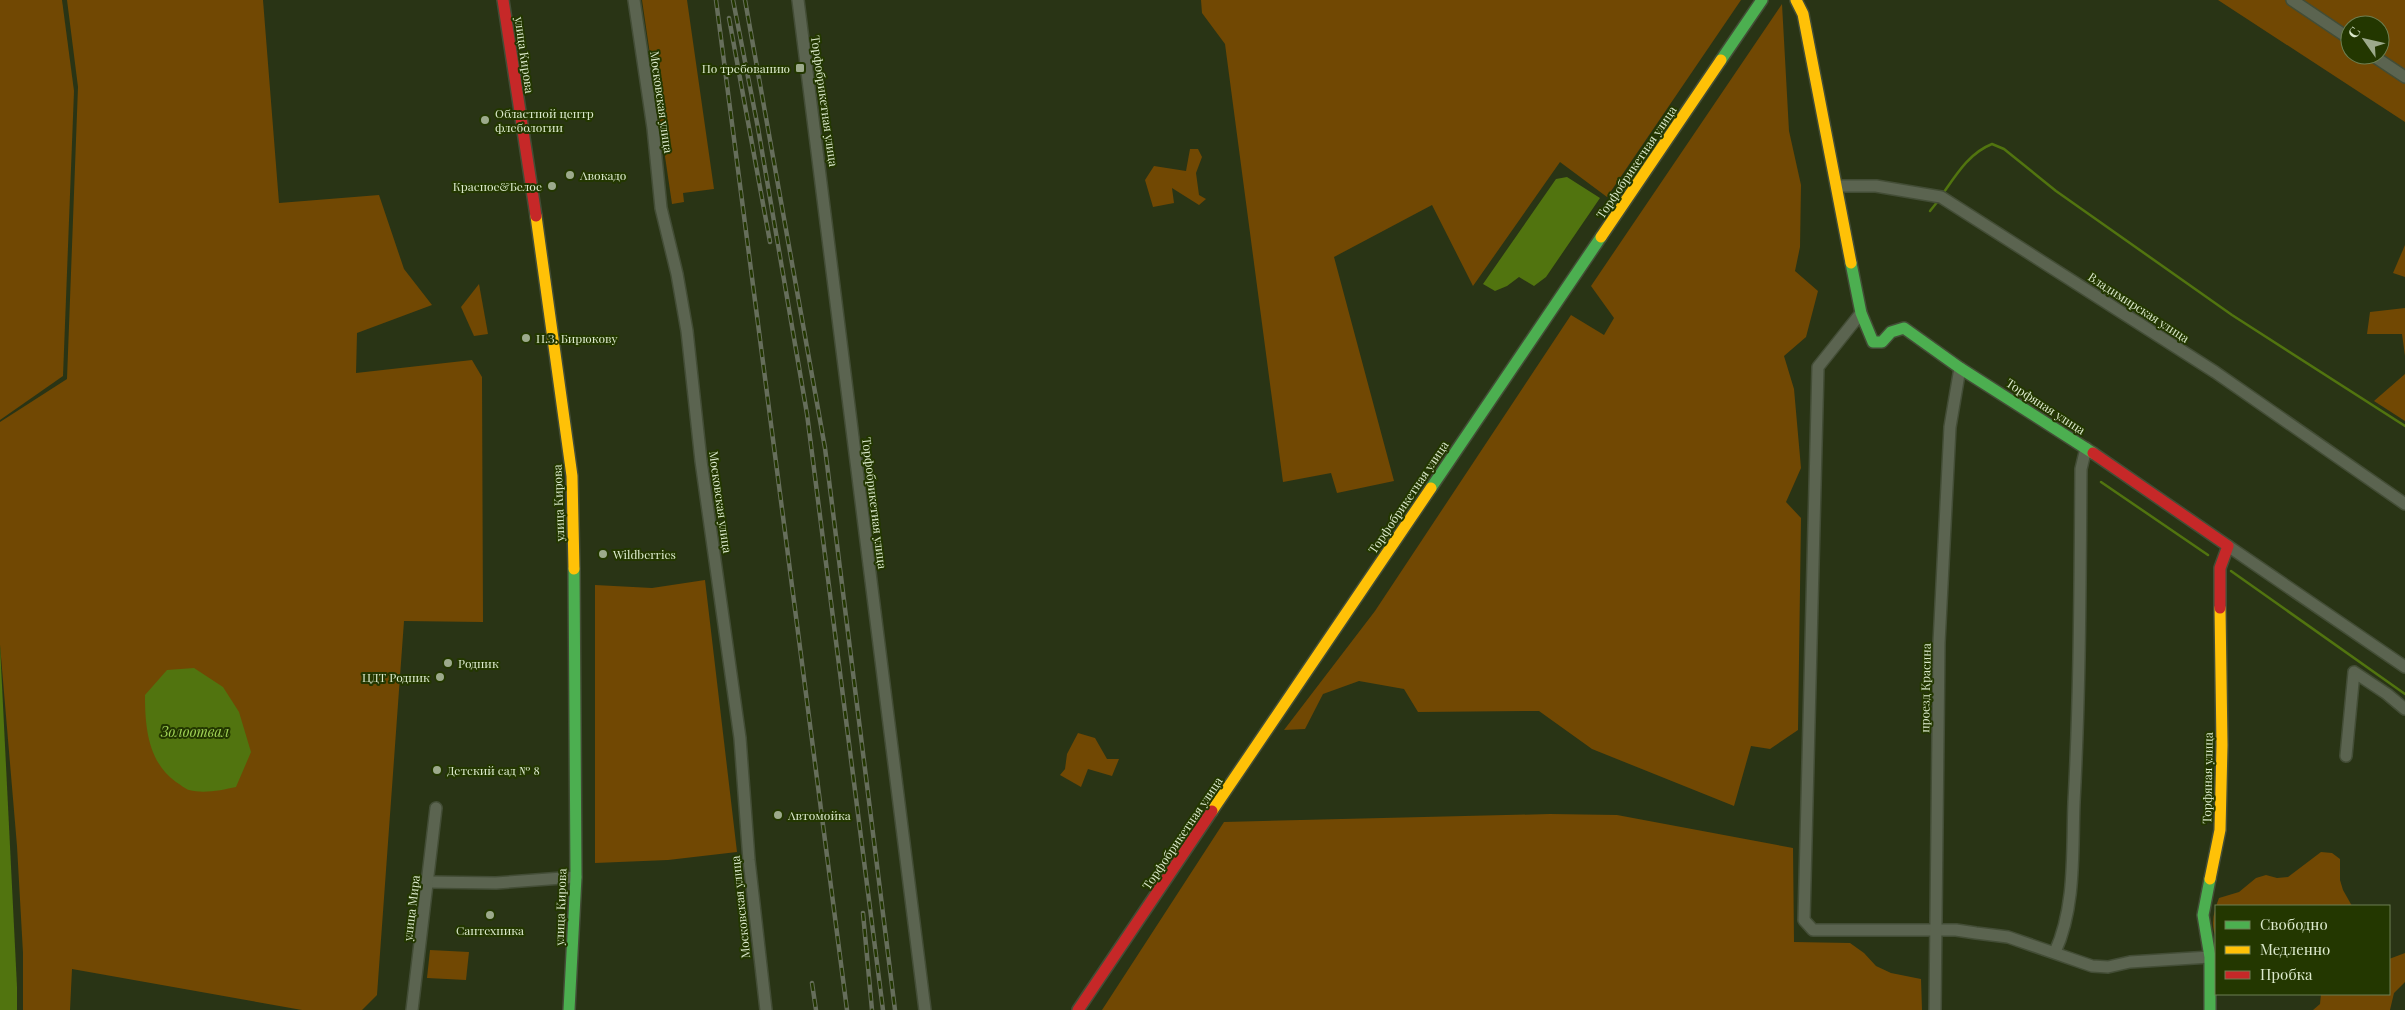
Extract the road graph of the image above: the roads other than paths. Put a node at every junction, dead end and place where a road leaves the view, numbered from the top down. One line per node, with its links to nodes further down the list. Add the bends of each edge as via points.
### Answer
1 (503, 0): 20 (street, улица Кирова, via 572,469)
2 (634, 0): 27 (street, Московская улица, via 654,128 661,208 687,331 701,460 740,738 749,860)
3 (798, 0): 28 (street, Торфобрикетная улица)
4 (1762, 0): 29 (street, Торфобрикетная улица)
5 (1796, 0): 10 (street, via 1803,14)
6 (2292, 0): 7 (street)
7 (2340, 32)
8 (2387, 65): 9 (street)
9 (2405, 77)
10 (1838, 186): 11 (street); 14 (street, Владимирская улица, via 1876,186 1941,197 2215,372)
11 (1861, 313): 12 (street, Торфяная улица, via 1874,342 1882,342 1891,332 1904,328); 22 (street, via 1818,367 1804,920 1813,930)
12 (1960, 368): 13 (street, Торфяная улица); 22 (street, проезд Красина, via 1950,427 1939,643)
13 (2086, 448): 15 (street, Торфяная улица); 23 (street, via 2081,469 2077,738 2071,876 2065,926)
14 (2405, 504)
15 (2228, 546): 16 (street, Торфяная улица); 24 (street, Торфяная улица, via 2220,568 2220,830 2203,915)
16 (2405, 667)
17 (2405, 709): 18 (street, via 2354,672)
18 (2346, 756)
19 (436, 808): 21 (street, улица Мира)
20 (576, 877): 21 (street, via 504,883); 26 (street, улица Кирова)
21 (428, 882): 25 (street, улица Мира)
22 (1936, 932): 23 (street, via 1956,930 2008,937); 30 (street, проезд Красина)
23 (2055, 952): 24 (street, via 2092,966 2108,967 2130,962)
24 (2210, 957): 31 (street, Торфяная улица)
25 (412, 1010)
26 (568, 1010)
27 (766, 1010)
28 (926, 1010)
29 (1078, 1010)
30 (1935, 1010)
31 (2210, 1010)

